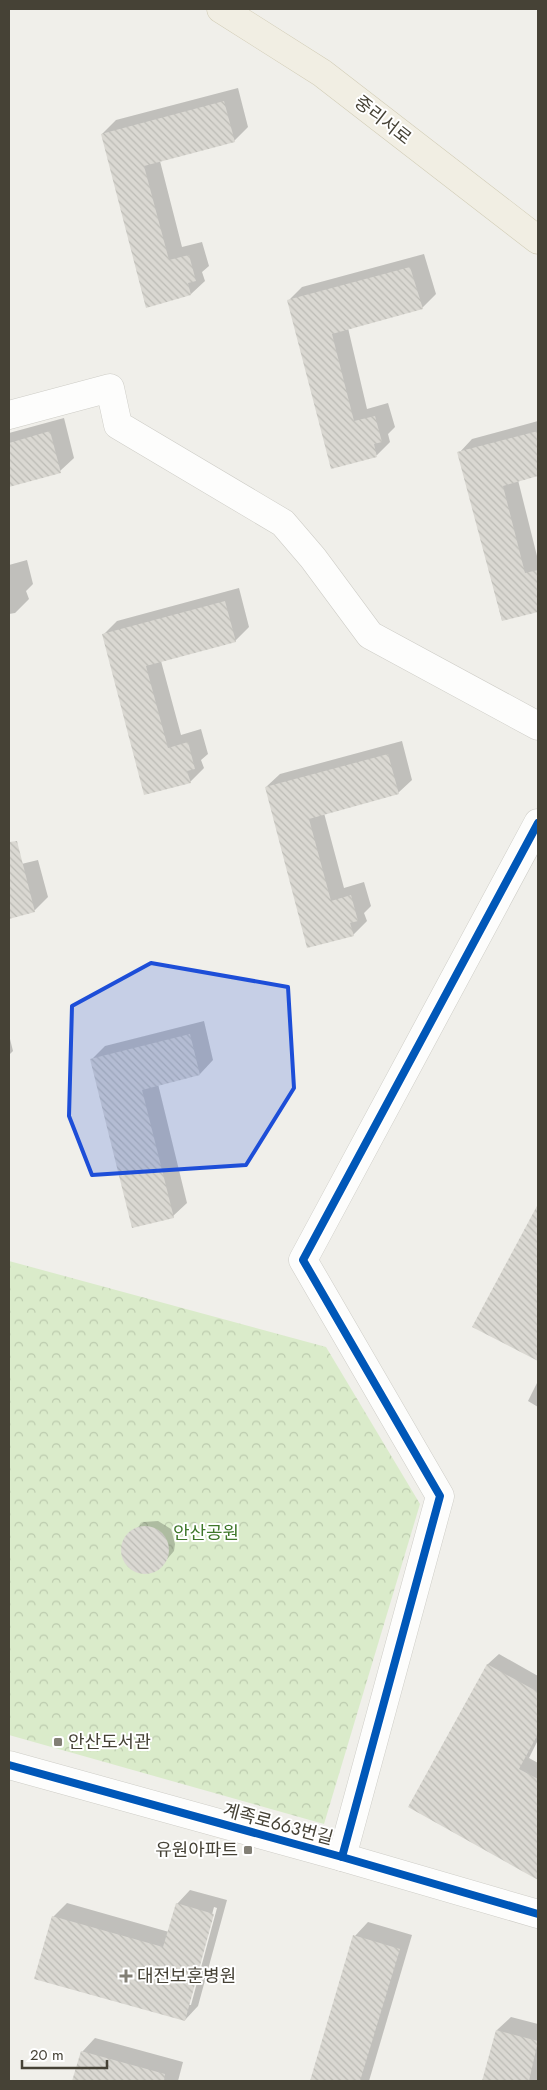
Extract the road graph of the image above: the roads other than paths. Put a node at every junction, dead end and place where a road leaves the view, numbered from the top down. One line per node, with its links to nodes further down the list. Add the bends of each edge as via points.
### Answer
1 (221, 9): 2 (main road, 중리서로, via 322,73)
2 (538, 240)
3 (9, 415): 4 (street, via 110,388 118,425 283,522 370,635)
4 (538, 726)
5 (538, 823): 7 (street, via 303,1260 440,1496)
6 (9, 1766): 7 (street, 계족로663번길)
7 (342, 1857): 8 (street, 계족로663번길)
8 (538, 1914)

